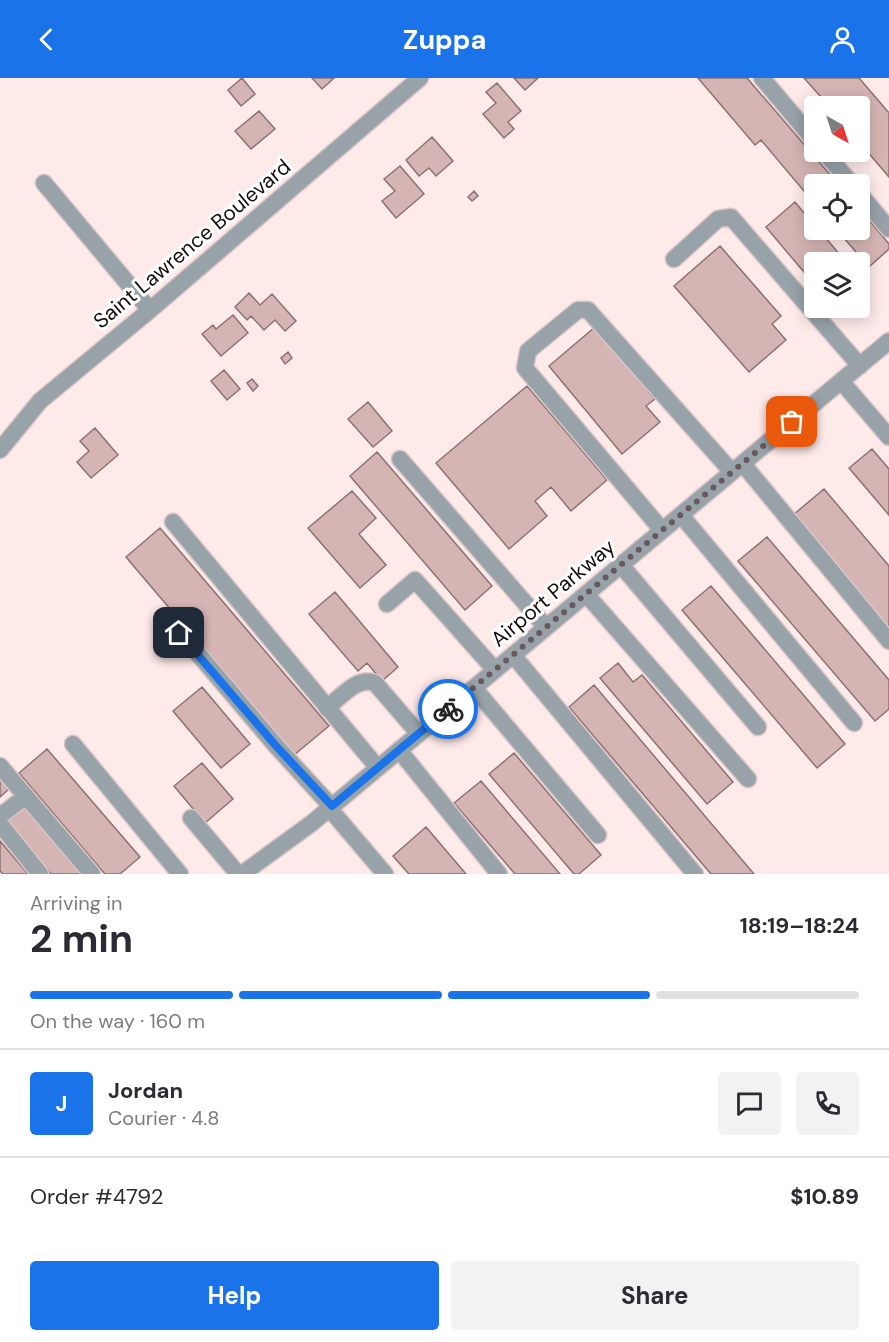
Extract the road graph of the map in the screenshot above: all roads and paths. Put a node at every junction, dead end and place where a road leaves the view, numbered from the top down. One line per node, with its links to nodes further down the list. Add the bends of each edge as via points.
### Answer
1 (420, 78): 10 (street, Saint Lawrence Boulevard)
2 (762, 78): 3 (street)
3 (804, 129)
4 (833, 162): 5 (street)
5 (843, 174)
6 (44, 183): 10 (street)
7 (870, 206): 8 (street)
8 (889, 229)
9 (674, 259): 12 (street, via 718,219 731,218)
10 (150, 310): 15 (street, Saint Lawrence Boulevard, via 40,401)
11 (889, 341): 12 (street, Airport Parkway)
12 (860, 366): 13 (street, Airport Parkway)
13 (841, 381): 14 (street); 17 (street, Airport Parkway)
14 (889, 437)
15 (0, 450)
16 (400, 459): 25 (street)
17 (737, 468): 18 (street, Airport Parkway); 20 (street, via 588,310 578,310 528,351 525,368); 26 (street)
18 (681, 515): 20 (street, Airport Parkway); 31 (street)
19 (173, 522): 30 (street)
20 (662, 530): 21 (street, Airport Parkway)
21 (621, 565): 22 (street, Airport Parkway); 32 (street)
22 (586, 594): 25 (street, Airport Parkway); 38 (street)
23 (387, 604): 28 (street, via 415,580)
24 (166, 616): 40 (street)
25 (546, 627): 27 (street, Airport Parkway)
26 (889, 641)
27 (513, 655): 28 (street, Airport Parkway); 51 (street)
28 (495, 670): 29 (street, Airport Parkway)
29 (474, 688): 33 (street, Airport Parkway); 44 (street)
30 (327, 708): 33 (street, via 366,680 375,683); 37 (street)
31 (854, 723)
32 (758, 726)
33 (418, 734): 35 (street, Airport Parkway)
34 (73, 744): 47 (street)
35 (399, 750): 37 (street, Airport Parkway); 50 (street)
36 (0, 766): 39 (street)
37 (378, 768): 40 (street, Airport Parkway)
38 (748, 779)
39 (26, 796): 41 (street); 46 (street)
40 (330, 807): 48 (street, Airport Parkway); 49 (street)
41 (0, 816)
42 (191, 818): 48 (street)
43 (0, 824): 45 (street)
44 (598, 835)
45 (40, 874)
46 (92, 874)
47 (180, 874)
48 (240, 874)
49 (385, 874)
50 (499, 874)
51 (695, 874)

